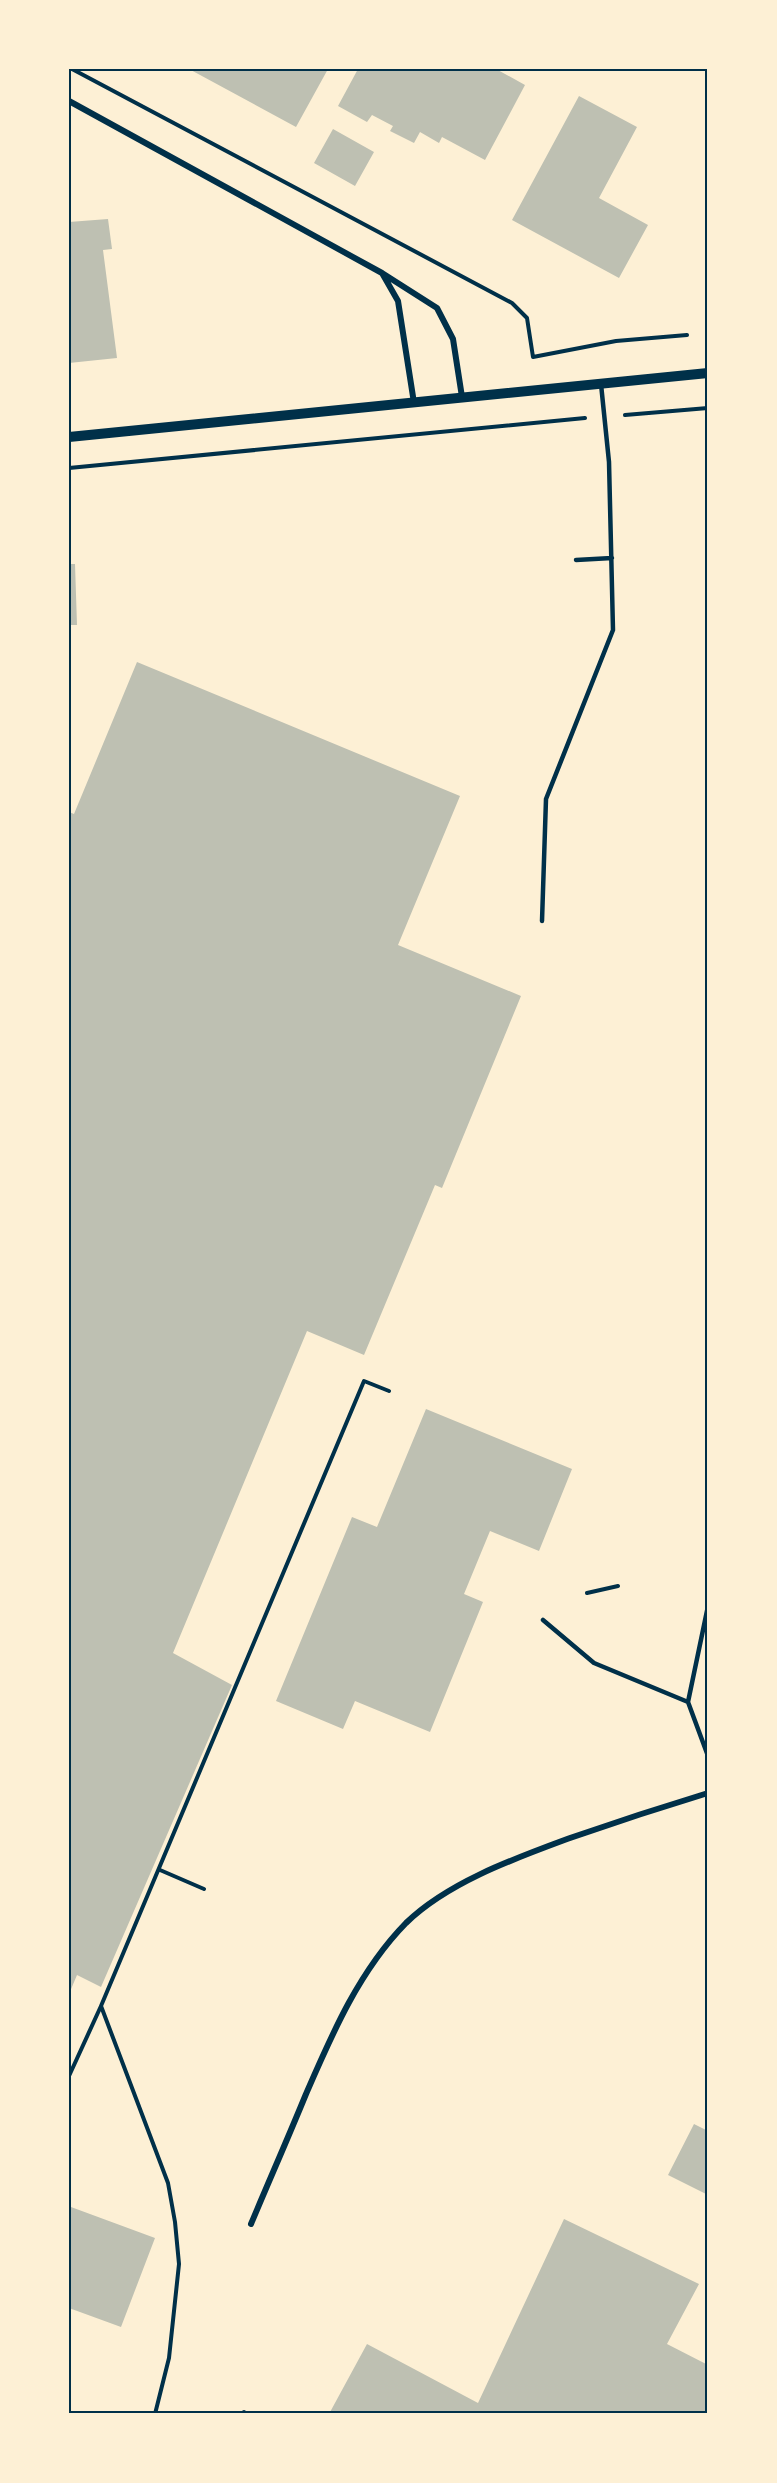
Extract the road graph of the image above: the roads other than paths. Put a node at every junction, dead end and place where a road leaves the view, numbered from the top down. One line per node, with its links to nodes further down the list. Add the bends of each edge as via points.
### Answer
1 (69, 101): 2 (street)
2 (382, 273): 5 (street, via 437,308 453,339); 6 (street, via 398,301)
3 (708, 373): 4 (street)
4 (601, 384): 5 (street); 8 (lane, via 609,462)
5 (462, 398): 6 (street)
6 (414, 403): 7 (street)
7 (69, 437)
8 (612, 558): 9 (lane); 10 (lane, via 613,630 546,799)
9 (576, 560)
10 (542, 921)
11 (708, 1606): 13 (lane)
12 (543, 1620): 13 (lane, via 594,1664)
13 (688, 1702): 14 (lane)
14 (708, 1756)
15 (708, 1794): 16 (street, via 526,1854 456,1887 407,1922 379,1954 348,2002)
16 (251, 2224)

